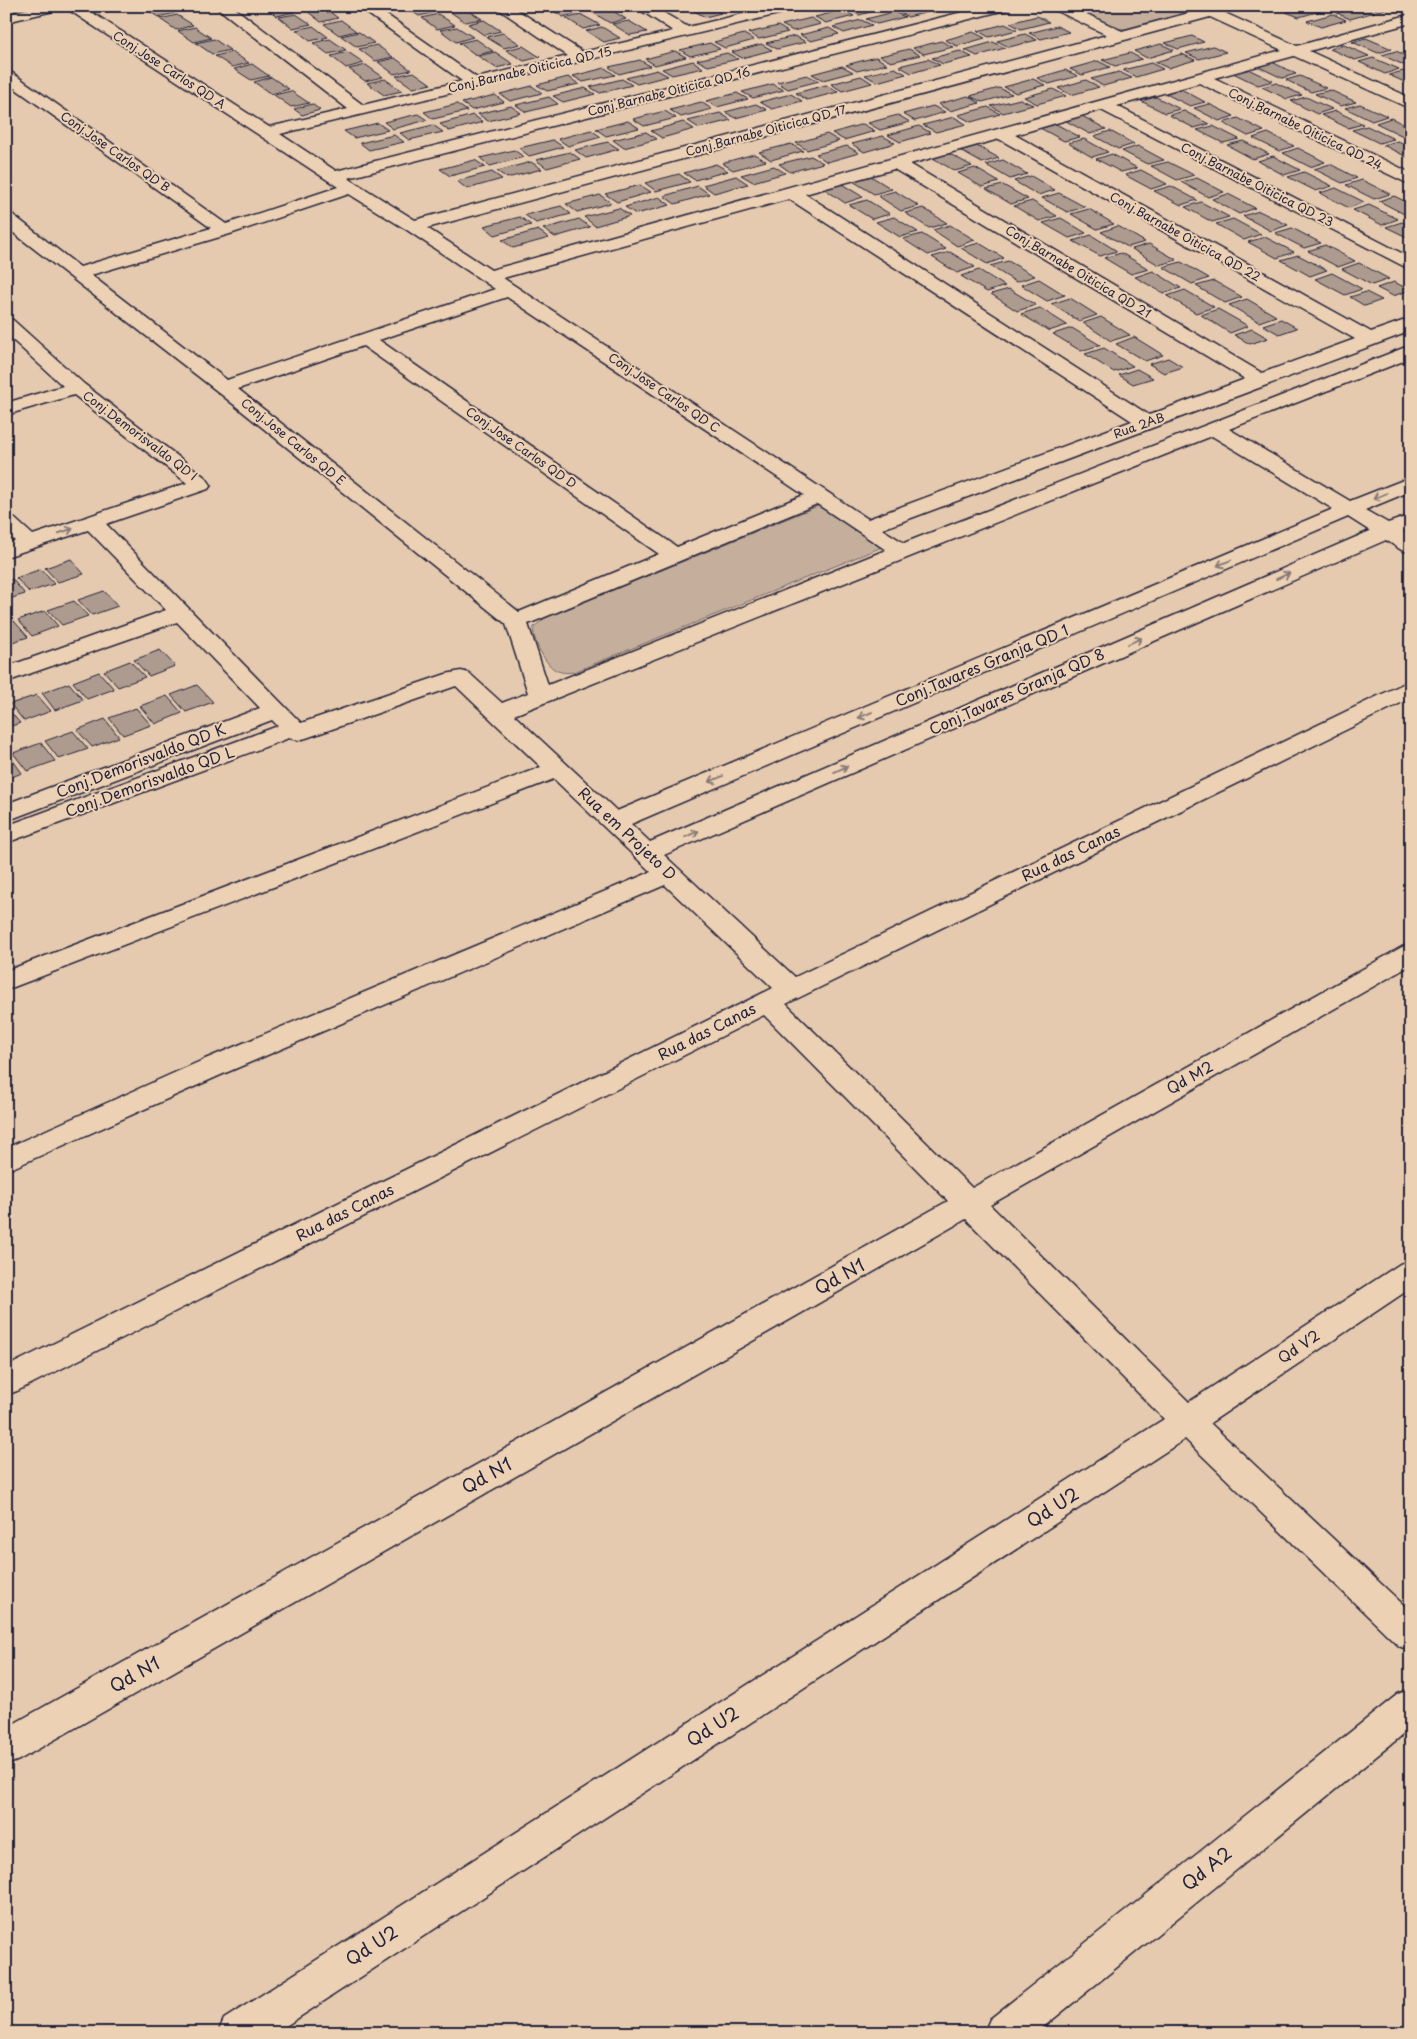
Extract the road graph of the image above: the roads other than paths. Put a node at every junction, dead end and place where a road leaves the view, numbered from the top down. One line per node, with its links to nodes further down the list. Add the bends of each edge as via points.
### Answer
1 (60, 6): 12 (street)
2 (72, 6): 26 (street, Conj.Jose Carlos QD A)
3 (222, 6): 25 (street)
4 (364, 6): 22 (street)
5 (500, 6): 19 (street)
6 (641, 6): 15 (street)
7 (1004, 6): 29 (street, Conj.Barnabe Oiticica QD 16)
8 (1058, 6): 16 (street)
9 (1233, 6): 11 (street, Conj.Barnabe Oiticica QD 17)
10 (791, 7): 15 (street, Conj.Barnabe Oiticica QD 15)
11 (1212, 12): 16 (street, Conj.Barnabe Oiticica QD 17); 18 (street)
12 (6, 18)
13 (1411, 18): 14 (street)
14 (1381, 26): 17 (street); 18 (street)
15 (685, 32): 19 (street, Conj.Barnabe Oiticica QD 15)
16 (1120, 36): 34 (street, Conj.Barnabe Oiticica QD 17)
17 (1403, 36)
18 (1293, 50): 21 (street); 23 (street)
19 (581, 58): 22 (street, Conj.Barnabe Oiticica QD 15)
20 (6, 75): 35 (street, Conj.Jose Carlos QD B)
21 (1199, 77): 24 (street); 30 (street, Conj.Barnabe Oiticica QD 24)
22 (475, 83): 25 (street, Conj.Barnabe Oiticica QD 15)
23 (1411, 104)
24 (1103, 105): 27 (street); 36 (street, Conj.Barnabe Oiticica QD 23)
25 (361, 111): 26 (street, Conj.Barnabe Oiticica QD 15)
26 (266, 133): 29 (street, Conj.Jose Carlos QD A)
27 (1002, 134): 28 (street); 43 (street, Conj.Barnabe Oiticica QD 22)
28 (896, 163): 32 (street); 45 (street, Conj.Barnabe Oiticica QD 21)
29 (333, 177): 31 (street, Conj.Jose Carlos QD A)
30 (1411, 180)
31 (351, 188): 34 (street, Conj.Jose Carlos QD A); 35 (street)
32 (791, 193): 38 (street); 49 (street)
33 (6, 218): 37 (street, Conj.Jose Carlos QD E)
34 (413, 226): 38 (street, Conj.Jose Carlos QD C)
35 (224, 230): 37 (street)
36 (1411, 265)
37 (78, 273): 46 (street, Conj.Jose Carlos QD E)
38 (488, 276): 39 (street, Conj.Jose Carlos QD C)
39 (509, 290): 42 (street); 52 (street, Conj.Jose Carlos QD C)
40 (6, 324): 47 (street, Conj.Demorisvaldo QD I)
41 (1411, 324): 43 (street, Rua 2AB)
42 (365, 339): 46 (street); 63 (street, Conj.Jose Carlos QD D)
43 (1369, 340): 45 (street, Rua 2AB)
44 (1411, 351): 50 (street)
45 (1260, 380): 49 (street, Rua 2AB)
46 (224, 387): 65 (street, Conj.Jose Carlos QD E)
47 (77, 388): 48 (street); 56 (street, Conj.Demorisvaldo QD I, via 201,485)
48 (6, 409)
49 (1148, 422): 57 (street, Rua 2AB)
50 (1214, 429): 53 (street); 62 (street)
51 (1411, 483): 53 (street, Conj.Tavares Granja QD 1, one-way to 53)
52 (820, 496): 57 (street, Conj.Jose Carlos QD C); 63 (street)
53 (1350, 509): 58 (street); 75 (street, Conj.Tavares Granja QD 1, one-way to 75)
54 (1411, 520): 58 (street, Conj.Tavares Granja QD 8)
55 (6, 521): 59 (street)
56 (93, 523): 59 (street, one-way to 56); 64 (street)
57 (866, 527): 62 (street, Conj.Jose Carlos QD C)
58 (1387, 531): 60 (street); 77 (street, Conj.Tavares Granja QD 8, one-way to 58)
59 (30, 543): 61 (street)
60 (1411, 546)
61 (6, 551)
62 (902, 551): 69 (street)
63 (676, 556): 65 (street)
64 (180, 613): 66 (street); 70 (street)
65 (516, 621): 69 (street)
66 (6, 676)
67 (461, 678): 71 (street, Rua em Projeto D); 72 (street, Conj.Demorisvaldo QD L, via 299,733)
68 (1411, 689): 81 (street, Rua das Canas)
69 (540, 695): 71 (street)
70 (275, 710): 72 (street); 74 (street, Conj.Demorisvaldo QD K)
71 (498, 713): 73 (street, Rua em Projeto D)
72 (294, 728): 76 (street, Conj.Demorisvaldo QD L)
73 (558, 769): 75 (street, Rua em Projeto D); 80 (street)
74 (6, 813)
75 (614, 822): 77 (street, Rua em Projeto D)
76 (6, 835)
77 (648, 853): 78 (street, Rua em Projeto D)
78 (670, 874): 81 (street, Rua em Projeto D); 82 (street, via 213,1067)
79 (1411, 953): 83 (street, Qd M2)
80 (6, 981)
81 (780, 996): 83 (street, Rua em Projeto D); 85 (street, Rua das Canas)
82 (6, 1160)
83 (969, 1204): 86 (street, Rua em Projeto D); 89 (street, Qd N1)
84 (1411, 1272): 86 (street, Qd V2)
85 (6, 1382)
86 (1187, 1421): 87 (street, Rua em Projeto D); 90 (street, Qd U2)
87 (1411, 1635)
88 (1411, 1706): 91 (street, Qd A2)
89 (6, 1748)
90 (238, 2033)
91 (1004, 2033)

